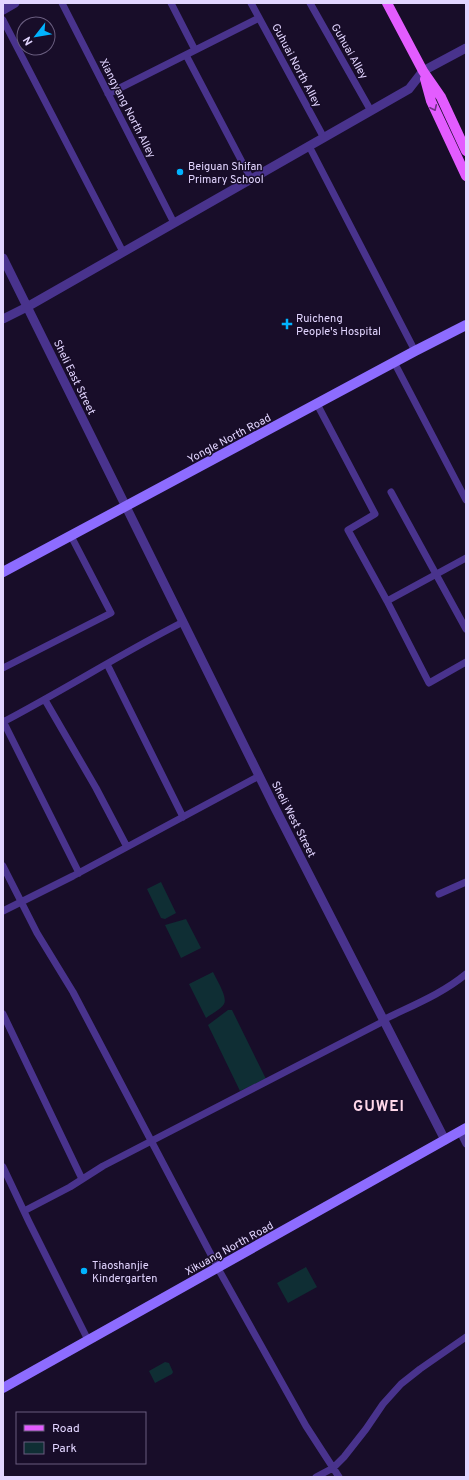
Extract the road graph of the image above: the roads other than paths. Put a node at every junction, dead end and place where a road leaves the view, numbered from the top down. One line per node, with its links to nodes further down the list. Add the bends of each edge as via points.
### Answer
1 (15, 3): 7 (street)
2 (62, 3): 14 (street, Xiangyang North Alley)
3 (171, 3): 11 (street)
4 (251, 3): 8 (street, Guhuai North Alley)
5 (310, 3): 15 (street, Guhuai Alley)
6 (387, 3): 13 (main road)
7 (3, 10)
8 (259, 18): 11 (street); 16 (street, Guhuai North Alley)
9 (3, 20): 22 (street)
10 (466, 48): 13 (street)
11 (195, 50): 12 (street)
12 (186, 55): 14 (street); 20 (street)
13 (423, 71): 15 (street, via 409,89); 18 (main road, via 441,97); 19 (main road, one-way to 19, via 431,101)
14 (108, 94): 21 (street, Xiangyang North Alley)
15 (371, 110): 16 (street)
16 (324, 138): 17 (street)
17 (309, 146): 20 (street); 27 (street)
18 (466, 151)
19 (466, 176)
20 (251, 179): 21 (street)
21 (174, 223): 22 (street)
22 (124, 252): 24 (street)
23 (3, 258): 24 (street, Sheli East Street)
24 (27, 307): 25 (street); 32 (street, Sheli East Street)
25 (3, 320)
26 (466, 325): 27 (main road, Yongle North Road)
27 (415, 351): 28 (main road, Yongle North Road)
28 (394, 362): 29 (main road, Yongle North Road); 31 (street)
29 (317, 404): 32 (main road, Yongle North Road); 37 (street, via 375,514 348,530)
30 (391, 492): 36 (street)
31 (466, 500)
32 (126, 507): 33 (main road, Yongle North Road); 38 (street, Sheli West Street)
33 (71, 536): 35 (main road, Yongle North Road); 42 (street, via 111,613)
34 (466, 558): 36 (street)
35 (3, 572)
36 (436, 574): 37 (street); 39 (street)
37 (387, 601): 40 (street, via 430,683)
38 (183, 622): 41 (street); 45 (street, Sheli West Street)
39 (466, 629)
40 (466, 662)
41 (107, 664): 43 (street); 46 (street)
42 (3, 668)
43 (45, 700): 44 (street); 47 (street)
44 (3, 722): 49 (street)
45 (259, 776): 46 (street); 56 (street, Sheli West Street)
46 (183, 817): 47 (street)
47 (127, 847): 49 (street)
48 (3, 866): 52 (street)
49 (79, 873): 52 (street)
50 (466, 882): 51 (street)
51 (439, 894)
52 (21, 902): 53 (street); 59 (street, via 73,992)
53 (3, 911)
54 (466, 974): 56 (street, via 447,987)
55 (3, 1014): 61 (street)
56 (384, 1020): 58 (street, Sheli West Street); 59 (street)
57 (465, 1136): 58 (main road, Xikuang North Road); 63 (main road, Xikuang North Road)
58 (445, 1140): 63 (main road, Xikuang North Road)
59 (151, 1141): 61 (street); 63 (street)
60 (3, 1167): 62 (street)
61 (82, 1179): 62 (street)
62 (24, 1211): 65 (street)
63 (219, 1270): 65 (main road, Xikuang North Road); 67 (main road, Xikuang North Road); 68 (street, via 306,1426)
64 (466, 1337): 68 (street, via 401,1384)
65 (88, 1340): 66 (main road, Xikuang North Road)
66 (3, 1388)
67 (3, 1394)
68 (333, 1468): 69 (street); 70 (street)
69 (316, 1477)
70 (339, 1477)

